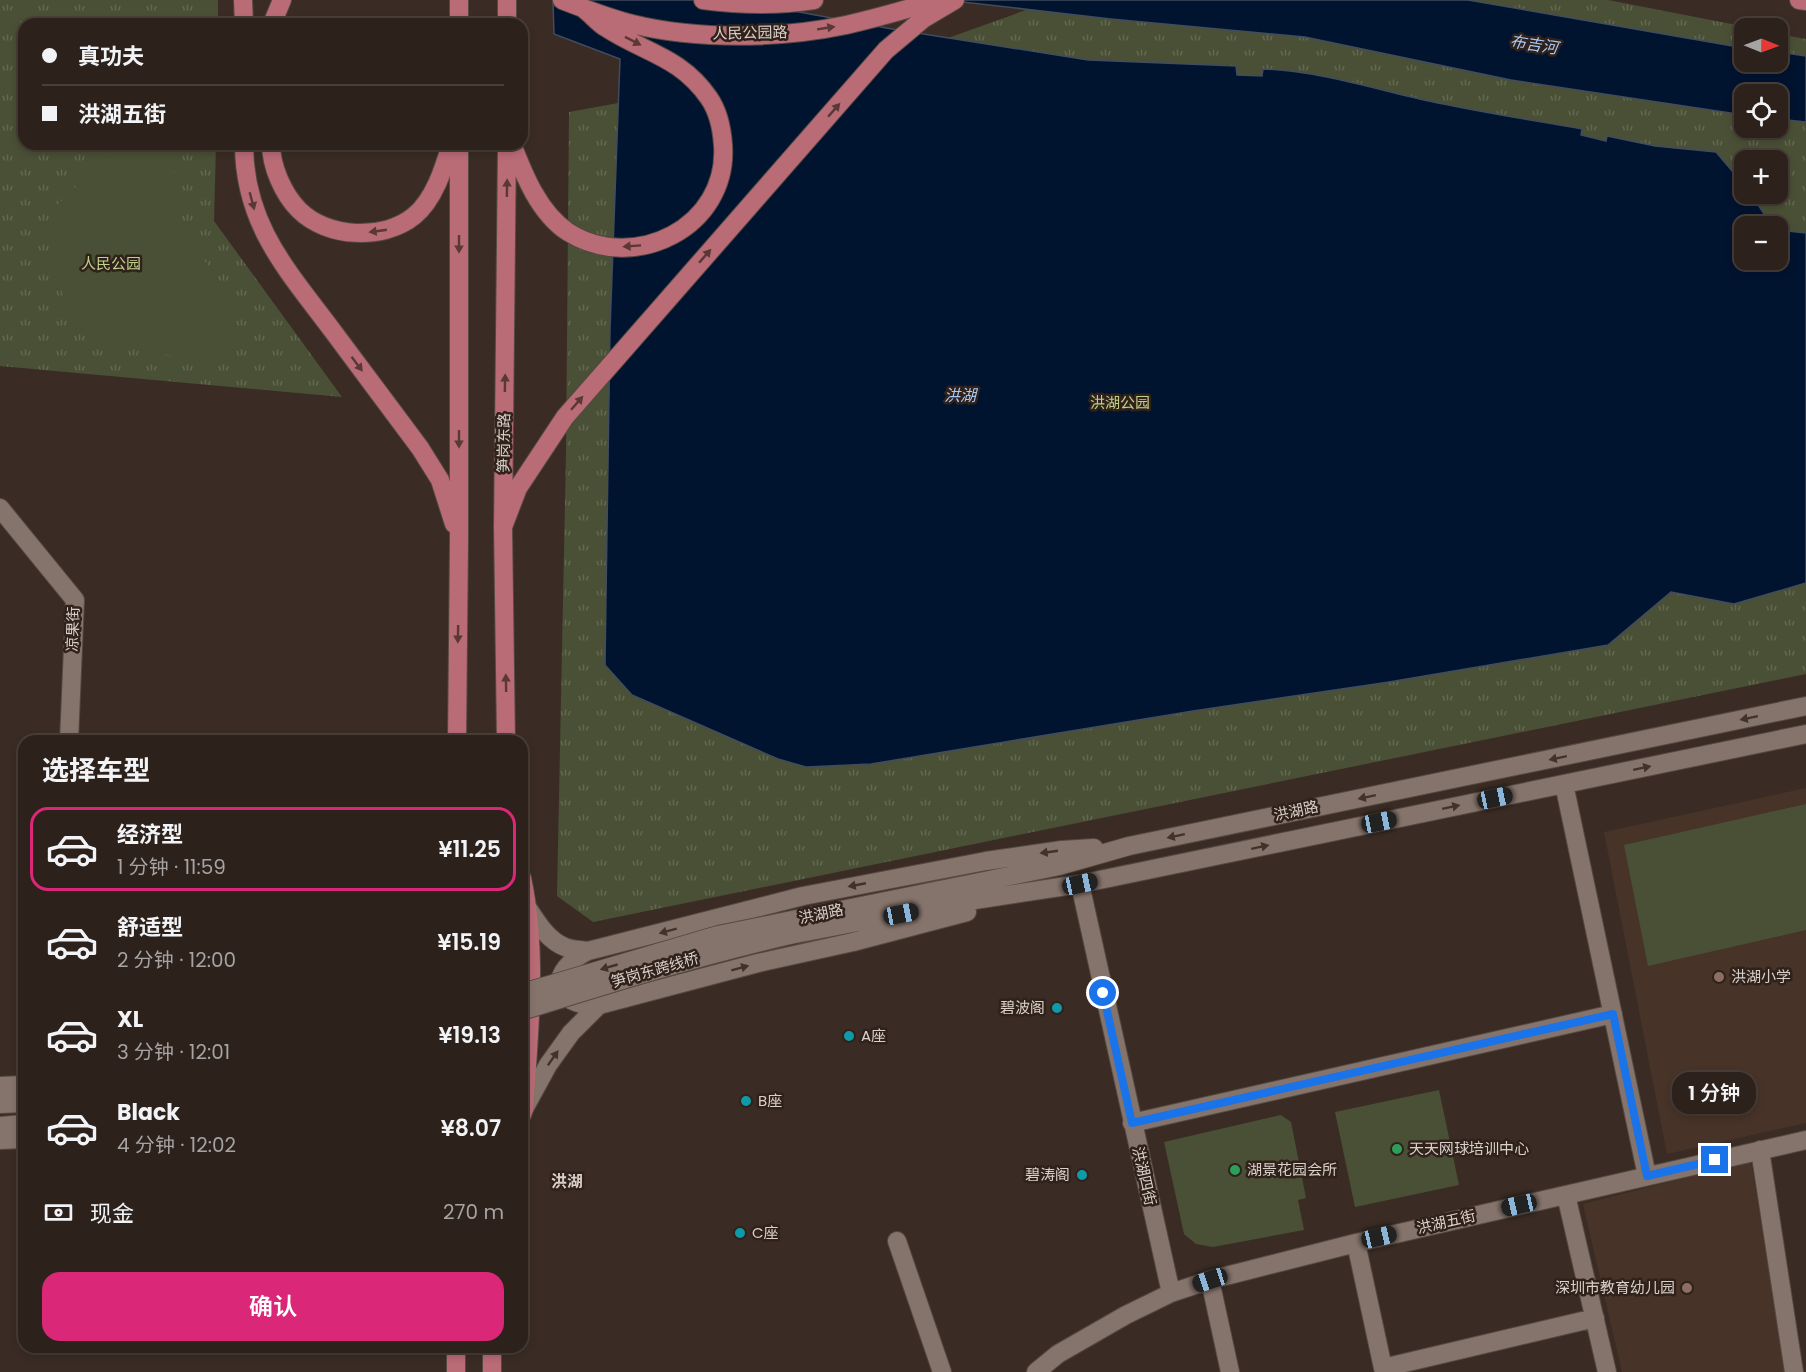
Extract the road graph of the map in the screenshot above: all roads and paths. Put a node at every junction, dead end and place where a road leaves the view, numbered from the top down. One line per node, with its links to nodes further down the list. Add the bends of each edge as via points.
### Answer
1 (243, 0): 13 (main road)
2 (282, 0): 14 (main road)
3 (459, 0): 15 (main road)
4 (507, 0): 16 (main road)
5 (562, 0): 12 (main road, 人民公园路)
6 (703, 0): 7 (main road, 人民公园路, via 779,4)
7 (814, 0)
8 (938, 0): 12 (main road, 人民公园路, one-way to 8, via 673,31 745,36 844,25)
9 (955, 0): 24 (main road, one-way to 9, via 518,488 565,417 886,50 923,19)
10 (1798, 0): 11 (main road)
11 (1806, 1)
12 (584, 9): 22 (main road, one-way to 22, via 605,27 675,63 696,80 711,100 722,130 724,160 718,187 704,210 686,228 647,245 610,247 567,231 551,216)
13 (244, 18)
14 (274, 18)
15 (459, 18)
16 (507, 18)
17 (244, 150): 25 (main road, one-way to 25, via 244,170 254,210 275,254 420,448 440,480)
18 (271, 150): 19 (main road, one-way to 18, via 433,192 414,216 387,230 357,234 326,227 300,210 283,186)
19 (449, 150)
20 (459, 150): 25 (main road, one-way to 25)
21 (507, 150): 24 (main road, 笋岗东路, one-way to 21)
22 (515, 150)
23 (0, 508): 28 (street, 凉果街, via 75,600)
24 (503, 527): 30 (main road, 笋岗东路, one-way to 24)
25 (459, 541): 29 (main road, one-way to 29)
26 (1806, 706): 32 (street, 洪湖路, one-way to 32)
27 (1806, 734): 31 (street, 洪湖路, one-way to 27)
28 (69, 735)
29 (457, 735)
30 (506, 735)
31 (1564, 784): 33 (street, 洪湖路, one-way to 31); 41 (street)
32 (1129, 846): 36 (street, 洪湖路, via 1059,866); 37 (street, one-way to 37, via 1062,850 986,861 803,896)
33 (1080, 884): 36 (street, 洪湖路); 39 (street, one-way to 33); 48 (street, 洪湖四街)
34 (528, 905): 35 (main road)
35 (529, 910): 37 (street, via 553,940 565,947); 42 (main road)
36 (789, 928): 38 (street, 笋岗东跨线桥, one-way to 38, bridge, via 718,935); 40 (street, 笋岗东跨线桥, bridge)
37 (588, 951): 39 (street, via 574,958 562,972 560,984 564,995 572,1001 584,1006)
38 (528, 991)
39 (599, 1005): 46 (street, one-way to 39, via 571,1033)
40 (528, 1009)
41 (1613, 1014): 48 (street); 55 (street)
42 (528, 1050)
43 (18, 1085): 44 (street)
44 (0, 1086)
45 (18, 1103): 47 (street)
46 (528, 1103)
47 (0, 1104)
48 (1132, 1123): 60 (street, 洪湖四街)
49 (18, 1124): 50 (street)
50 (0, 1126)
51 (18, 1139): 52 (street)
52 (0, 1140)
53 (1806, 1140): 54 (street, 洪湖五街)
54 (1760, 1150): 55 (street, 洪湖五街); 70 (street)
55 (1647, 1176): 56 (street, 洪湖五街)
56 (1566, 1195): 58 (street, 洪湖五街); 61 (street)
57 (897, 1241): 66 (street)
58 (1356, 1243): 59 (street, 洪湖五街); 61 (street, via 1383,1368)
59 (1210, 1280): 60 (street, 洪湖五街); 68 (street)
60 (1171, 1293): 67 (street, 洪湖五街, via 1058,1354)
61 (1594, 1318): 69 (street)
62 (456, 1353): 64 (main road)
63 (492, 1353): 65 (main road)
64 (456, 1372)
65 (492, 1372)
66 (942, 1372)
67 (1036, 1372)
68 (1230, 1372)
69 (1607, 1372)
70 (1794, 1372)

